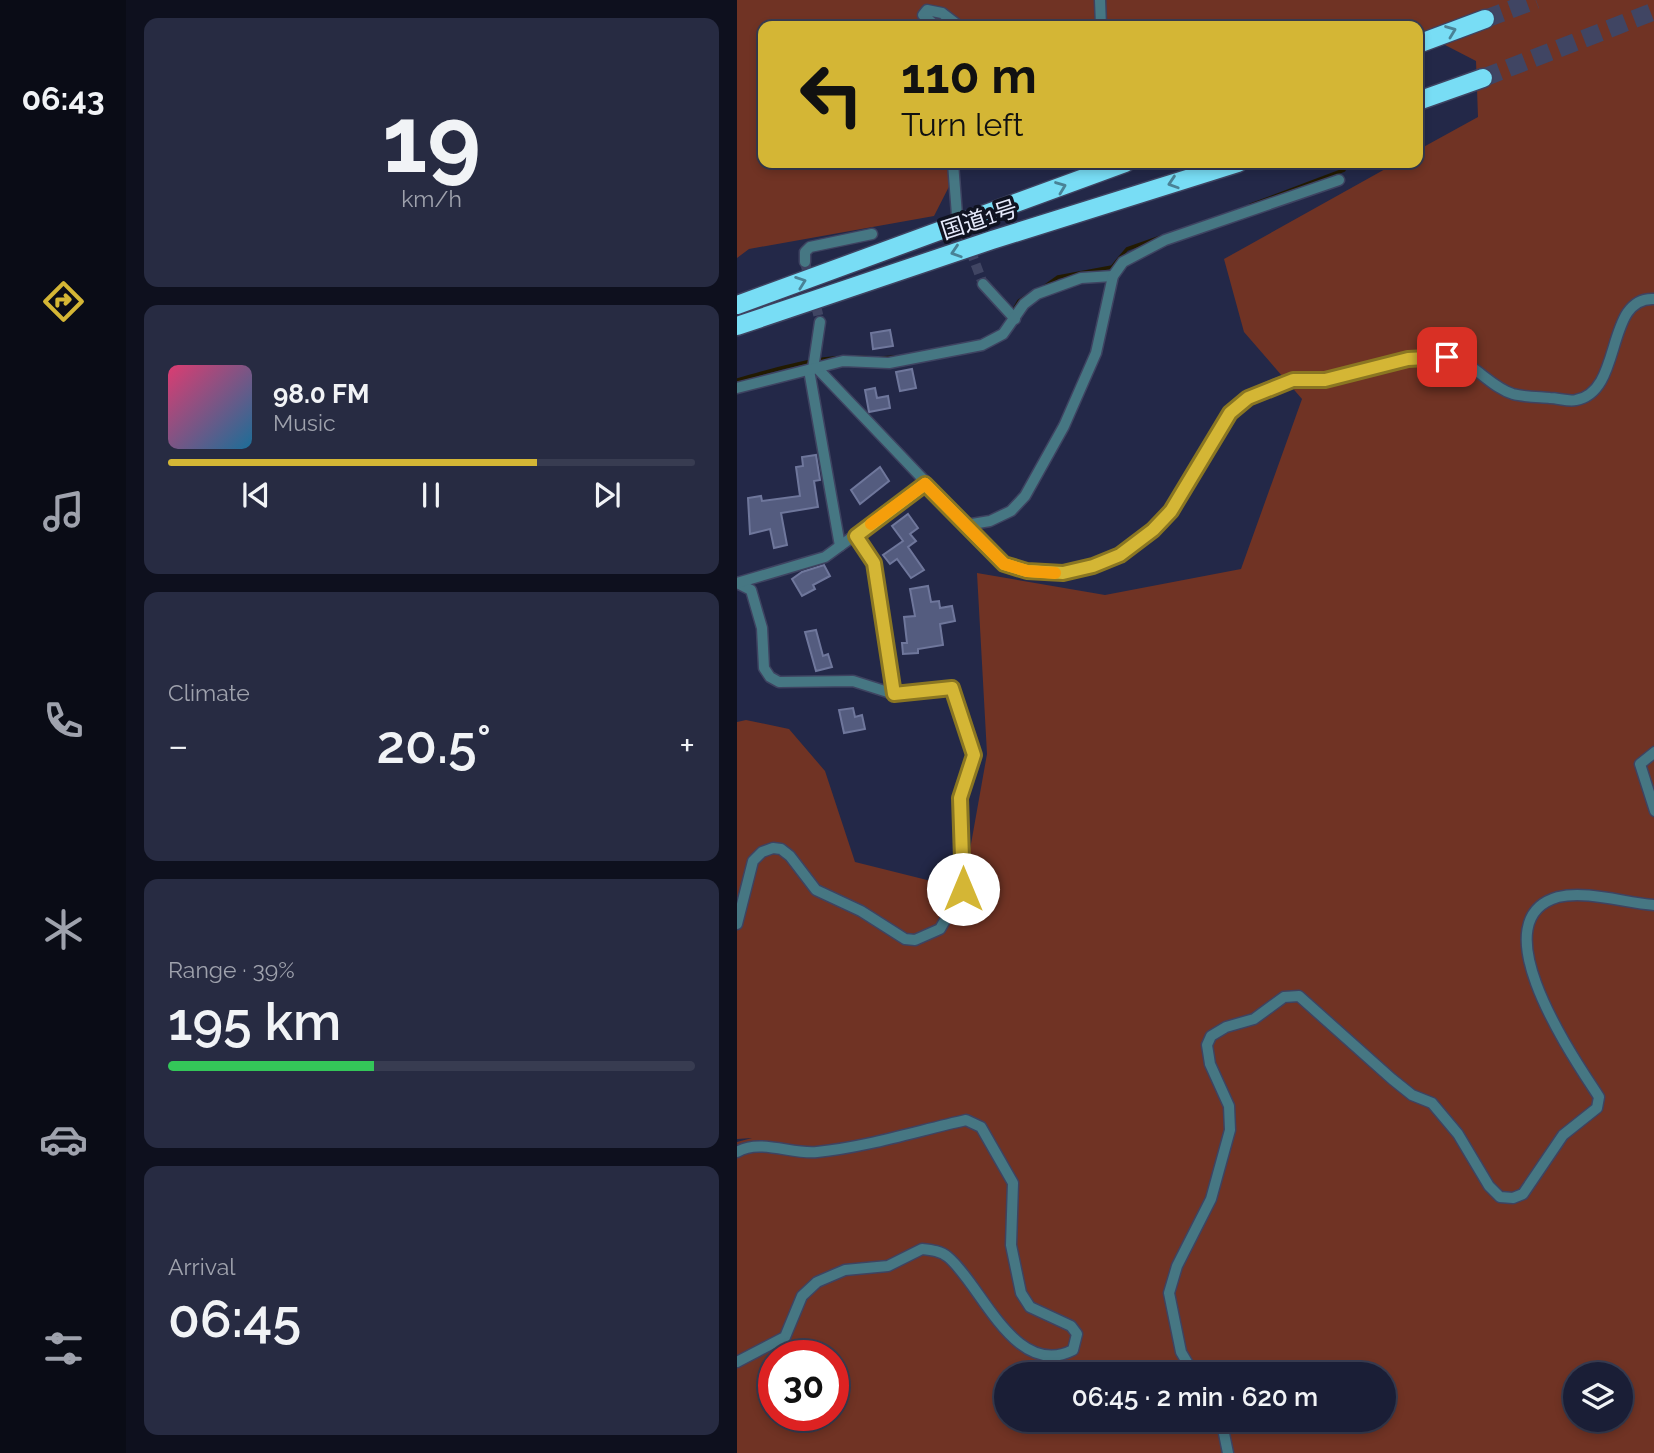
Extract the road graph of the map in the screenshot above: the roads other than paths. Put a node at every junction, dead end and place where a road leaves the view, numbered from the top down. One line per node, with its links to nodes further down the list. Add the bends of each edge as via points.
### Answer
1 (1100, 0): 5 (street)
2 (1485, 19): 6 (highway, one-way to 2)
3 (930, 21): 4 (street, via 923,15 927,10)
4 (952, 21)
5 (1101, 21)
6 (1423, 42)
7 (1483, 78): 8 (highway)
8 (1423, 99)
9 (953, 168): 13 (street)
10 (1111, 168): 19 (highway, 国道1号, one-way to 10)
11 (1222, 168): 22 (highway, 国道1号, one-way to 22)
12 (1339, 180): 16 (street, via 1165,240 1123,261)
13 (957, 215)
14 (872, 234): 15 (street, via 810,247)
15 (805, 262)
16 (1113, 276): 20 (street, via 1081,278 1037,294); 26 (street, via 1096,353 1064,426 1025,496 990,521)
17 (983, 284): 20 (street)
18 (1654, 299): 26 (street, via 1632,307 1623,319 1604,377 1593,391 1577,400 1512,394 1469,363 1447,357 1408,359 1325,380 1293,380 1248,398 1230,413 1162,521 1120,555 1093,566 1063,573 1004,564)
19 (737, 304)
20 (1015, 319): 23 (street, via 1003,334 982,345 889,363 843,361)
21 (820, 322): 23 (street)
22 (737, 326)
23 (813, 369): 24 (street); 25 (street); 28 (street)
24 (737, 388)
25 (925, 484): 26 (street); 27 (street)
26 (966, 525)
27 (856, 536): 28 (street); 30 (street, via 874,563)
28 (840, 546): 29 (street, via 825,557)
29 (737, 583): 30 (street, via 751,590 759,612 762,656 770,677 779,682 853,681)
30 (894, 694): 34 (street, via 952,688 974,755 960,798 964,872 954,909 940,929 927,937 905,939 816,890 790,856 773,848 753,861)
31 (1654, 752): 32 (street, via 1640,764)
32 (1654, 811)
33 (1654, 905): 37 (street, via 1560,897 1547,902 1533,917 1528,938 1537,989 1551,1022 1599,1097 1597,1108 1563,1135 1523,1194 1513,1199 1500,1197 1489,1186 1459,1133 1432,1103 1391,1079 1299,996 1284,997 1254,1018 1211,1036 1207,1045 1210,1065 1229,1106 1230,1130 1211,1199 1177,1266 1169,1293)
34 (737, 924)
35 (737, 1152): 36 (street, via 780,1149 815,1153 974,1122 1013,1183 1011,1245 1021,1293 1030,1307 1071,1326 1077,1334 1073,1350 1057,1356 1021,1343 997,1322 946,1255 923,1249 888,1266 829,1275 802,1296 785,1337)
36 (737, 1362)
37 (1187, 1362)
38 (1224, 1432): 39 (street)
39 (1228, 1453)

